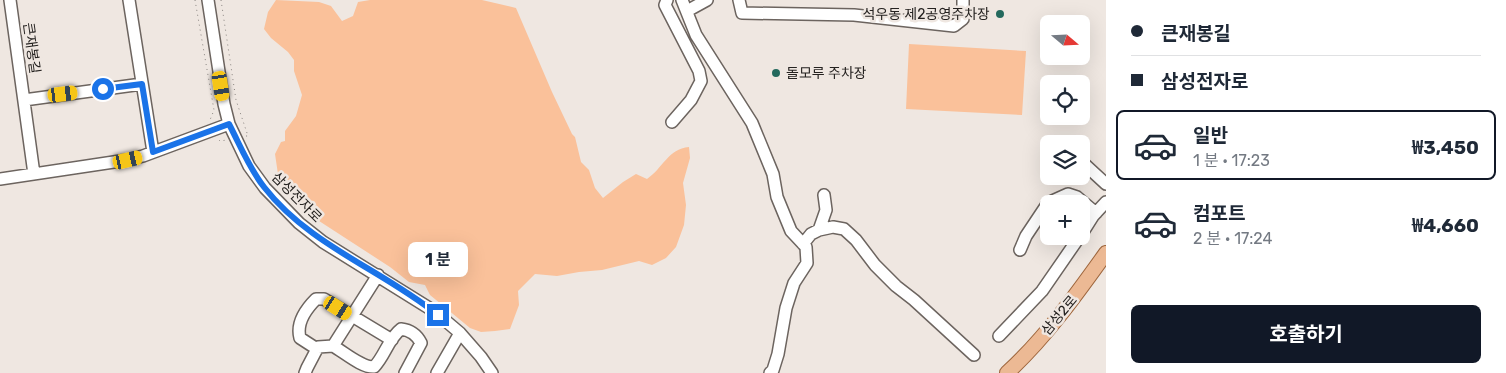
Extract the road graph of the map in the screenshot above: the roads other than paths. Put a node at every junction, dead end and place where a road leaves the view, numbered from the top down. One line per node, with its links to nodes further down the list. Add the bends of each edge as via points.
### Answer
1 (10, 0): 11 (street, 큰재봉길)
2 (129, 0): 10 (street)
3 (208, 0): 13 (street, 삼성전자로)
4 (666, 0): 12 (street, via 665,5 702,81)
5 (682, 0): 9 (street)
6 (707, 0): 9 (street)
7 (740, 0): 8 (street, via 742,13 854,15 954,26 963,18)
8 (963, 0)
9 (687, 11): 24 (street, via 696,35 752,123 791,231)
10 (142, 84): 11 (street); 14 (street)
11 (24, 100): 16 (street, 큰재봉길)
12 (672, 122)
13 (229, 124): 14 (street); 28 (street, 삼성전자로, via 250,166 283,208 323,242)
14 (153, 152): 16 (street, via 110,163)
15 (1090, 169): 18 (street)
16 (34, 174): 17 (street)
17 (0, 179)
18 (1106, 184)
19 (824, 195): 23 (street, via 826,210)
20 (1106, 202): 21 (street)
21 (1096, 213): 22 (street); 26 (street, via 1077,197 1068,194 1048,203)
22 (1090, 222)
23 (819, 230): 24 (street); 35 (street, via 844,229 896,286)
24 (803, 244): 40 (street, via 807,263 794,284 778,354)
25 (1075, 245): 31 (street, via 1042,291)
26 (1020, 250)
27 (1106, 253): 41 (main road, 삼성2로, via 1073,300)
28 (378, 275): 29 (street); 30 (street, 삼성전자로, via 429,308)
29 (352, 317): 32 (street); 33 (street); 34 (street, via 324,299 316,299 304,314 298,331 300,338)
30 (460, 333): 38 (street); 39 (street, 삼성전자로)
31 (999, 336)
32 (392, 340): 33 (street, via 379,363 369,368); 37 (street, via 395,334 406,330 421,343)
33 (333, 346): 34 (street)
34 (317, 349): 36 (street)
35 (974, 355)
36 (306, 373)
37 (405, 373)
38 (437, 373)
39 (492, 373)
40 (770, 373)
41 (1006, 373)

